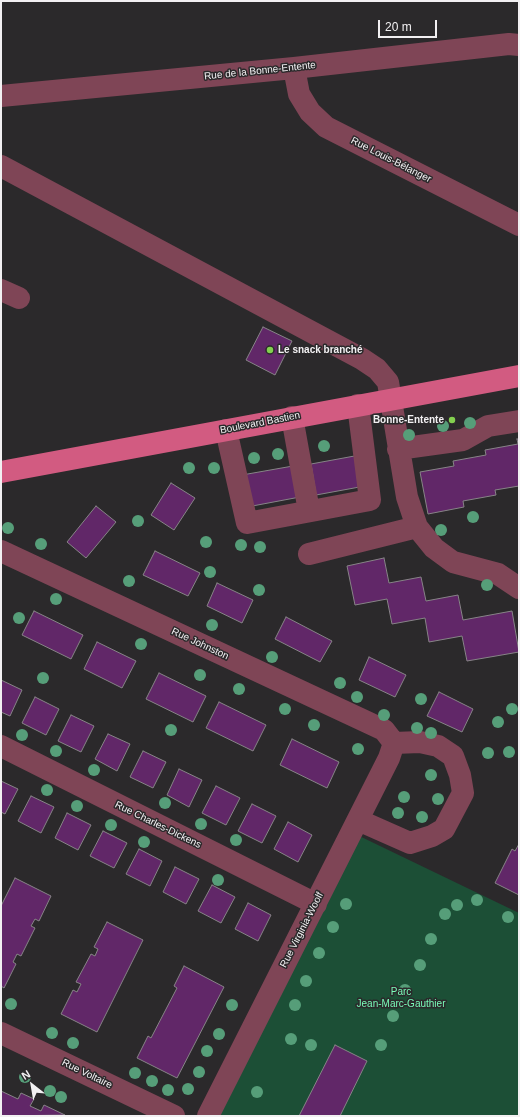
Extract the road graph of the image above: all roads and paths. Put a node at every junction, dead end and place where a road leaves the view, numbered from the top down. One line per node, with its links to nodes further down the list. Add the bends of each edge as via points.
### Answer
1 (519, 45): 2 (street, Rue de la Bonne-Entente, via 509,44)
2 (294, 68): 3 (street, Rue de la Bonne-Entente); 5 (street, Rue Louis-Bélanger, via 299,94 310,112 326,127)
3 (1, 96)
4 (1, 166): 7 (street, via 362,359 388,382)
5 (519, 225)
6 (519, 376): 7 (main road, Boulevard Bastien)
7 (390, 399): 8 (main road, Boulevard Bastien); 12 (street)
8 (358, 405): 9 (main road, Boulevard Bastien); 14 (street, via 370,500)
9 (292, 417): 11 (main road, Boulevard Bastien); 14 (street)
10 (519, 421): 12 (street, via 488,426 463,440)
11 (226, 430): 13 (main road, Boulevard Bastien); 14 (street, via 246,523)
12 (398, 448): 15 (street, via 407,497)
13 (1, 472)
14 (309, 511)
15 (417, 527): 17 (street); 18 (street, via 434,548 453,562 498,574)
16 (1, 551): 19 (street, Rue Johnston, via 384,730)
17 (310, 554)
18 (519, 588)
19 (394, 743): 21 (street, Rue Virginia-Woolf); 21 (street, via 420,742 438,746 453,756 463,793 444,829 410,843)
20 (1, 746): 22 (street, Rue Charles-Dickens)
21 (358, 820): 22 (street, Rue Virginia-Woolf)
22 (316, 904): 25 (street, Rue Virginia-Woolf)
23 (1, 1033): 24 (street, Rue Voltaire)
24 (174, 1116)
25 (208, 1116)

